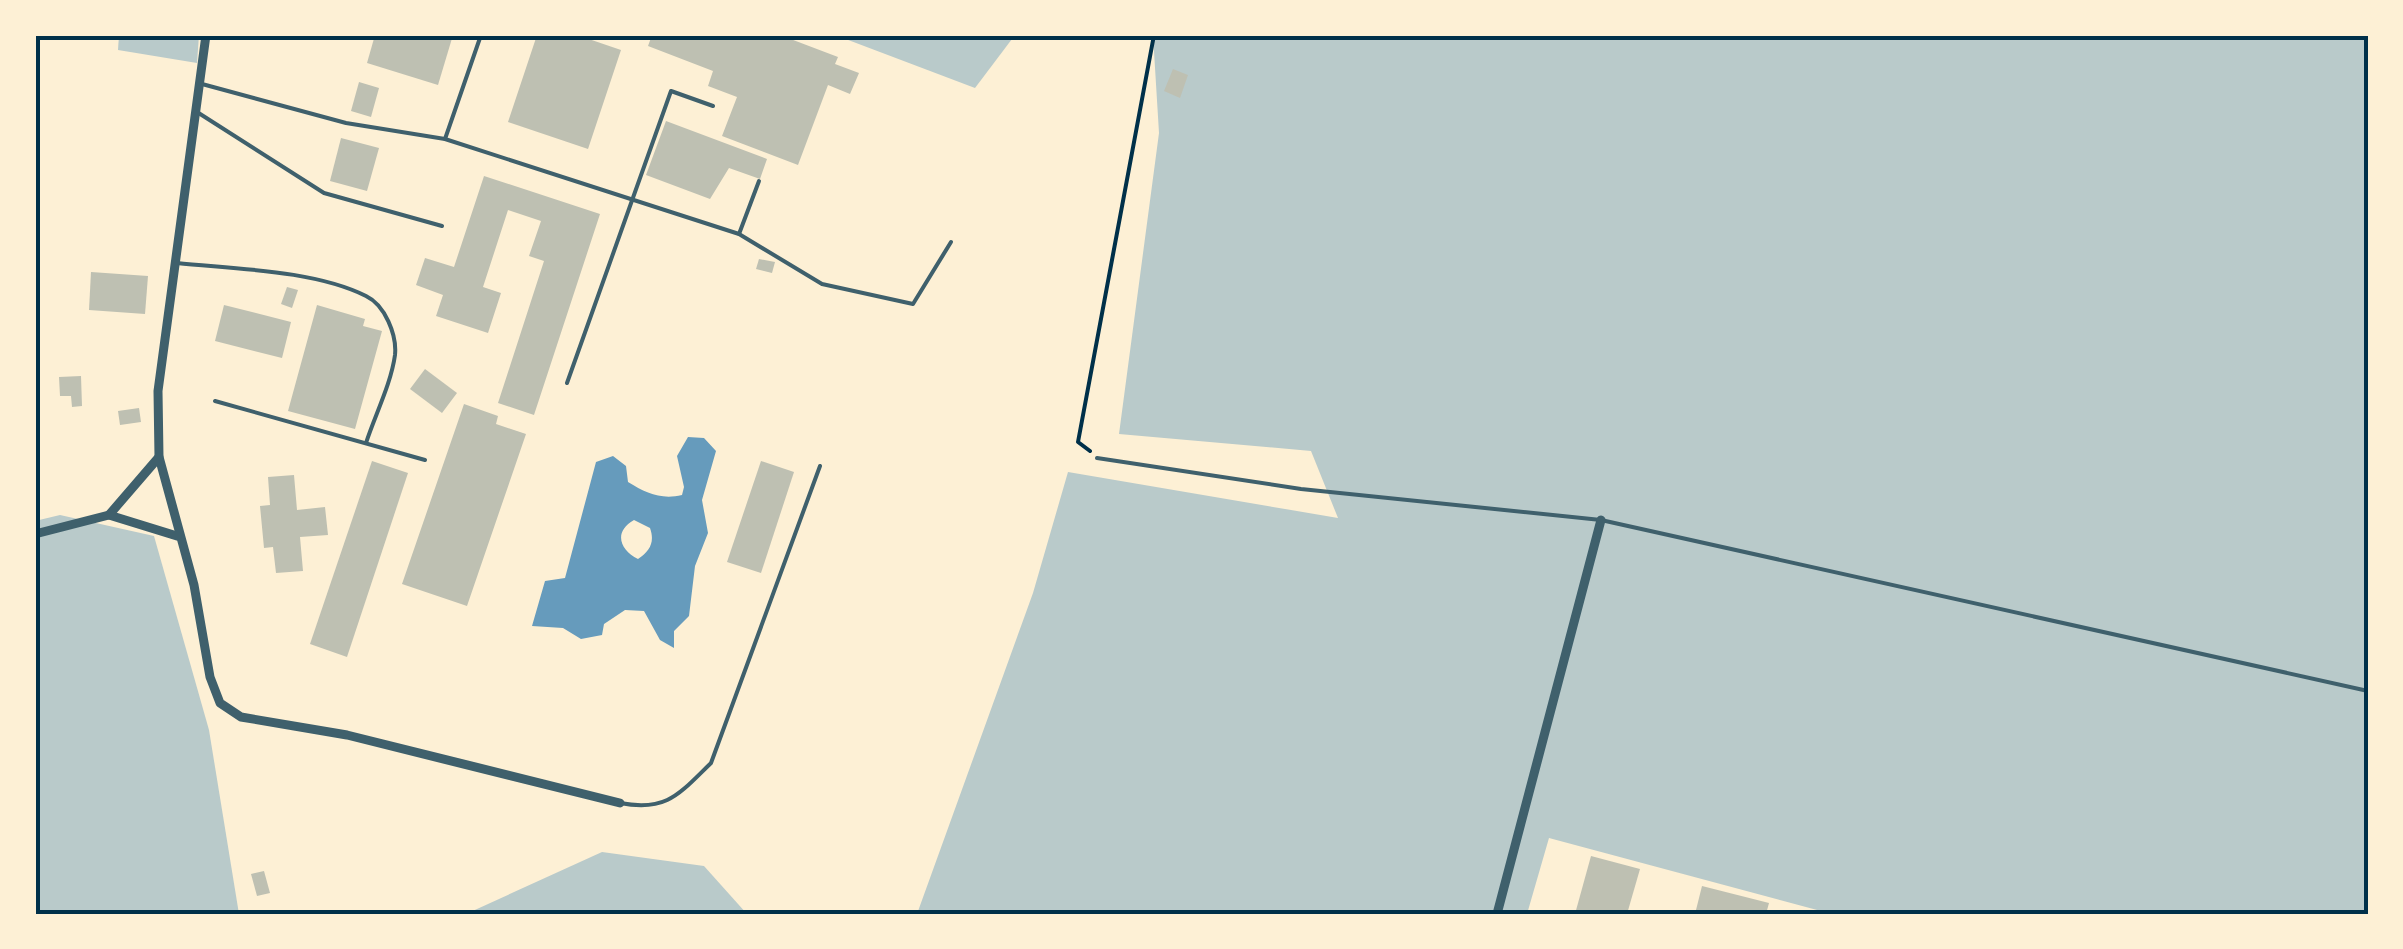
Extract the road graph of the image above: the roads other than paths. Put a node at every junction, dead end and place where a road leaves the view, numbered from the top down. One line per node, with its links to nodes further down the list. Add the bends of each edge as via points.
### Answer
1 (206, 35): 3 (street)
2 (481, 35): 6 (lane)
3 (202, 84): 5 (street); 6 (lane, via 346,123)
4 (712, 106): 8 (lane, via 671,90)
5 (198, 112): 9 (lane, via 324,193); 12 (street)
6 (444, 139): 8 (lane)
7 (759, 181): 10 (lane)
8 (631, 198): 10 (lane); 13 (lane)
9 (442, 226)
10 (740, 234): 11 (lane, via 822,284 913,304)
11 (951, 242)
12 (177, 263): 15 (lane, via 290,275 368,296 384,312 395,355); 16 (street, via 158,390)
13 (567, 383)
14 (215, 401): 15 (lane)
15 (366, 443): 18 (lane)
16 (159, 457): 20 (street); 23 (street)
17 (1097, 458): 21 (lane, via 1301,489)
18 (426, 460)
19 (820, 466): 25 (lane, via 711,763 674,798 648,809)
20 (109, 516): 22 (street); 23 (street)
21 (1600, 520): 24 (lane); 26 (street)
22 (35, 534)
23 (178, 536): 25 (street, via 210,677 220,703 241,717 347,735)
24 (2368, 691)
25 (620, 804)
26 (1496, 914)

